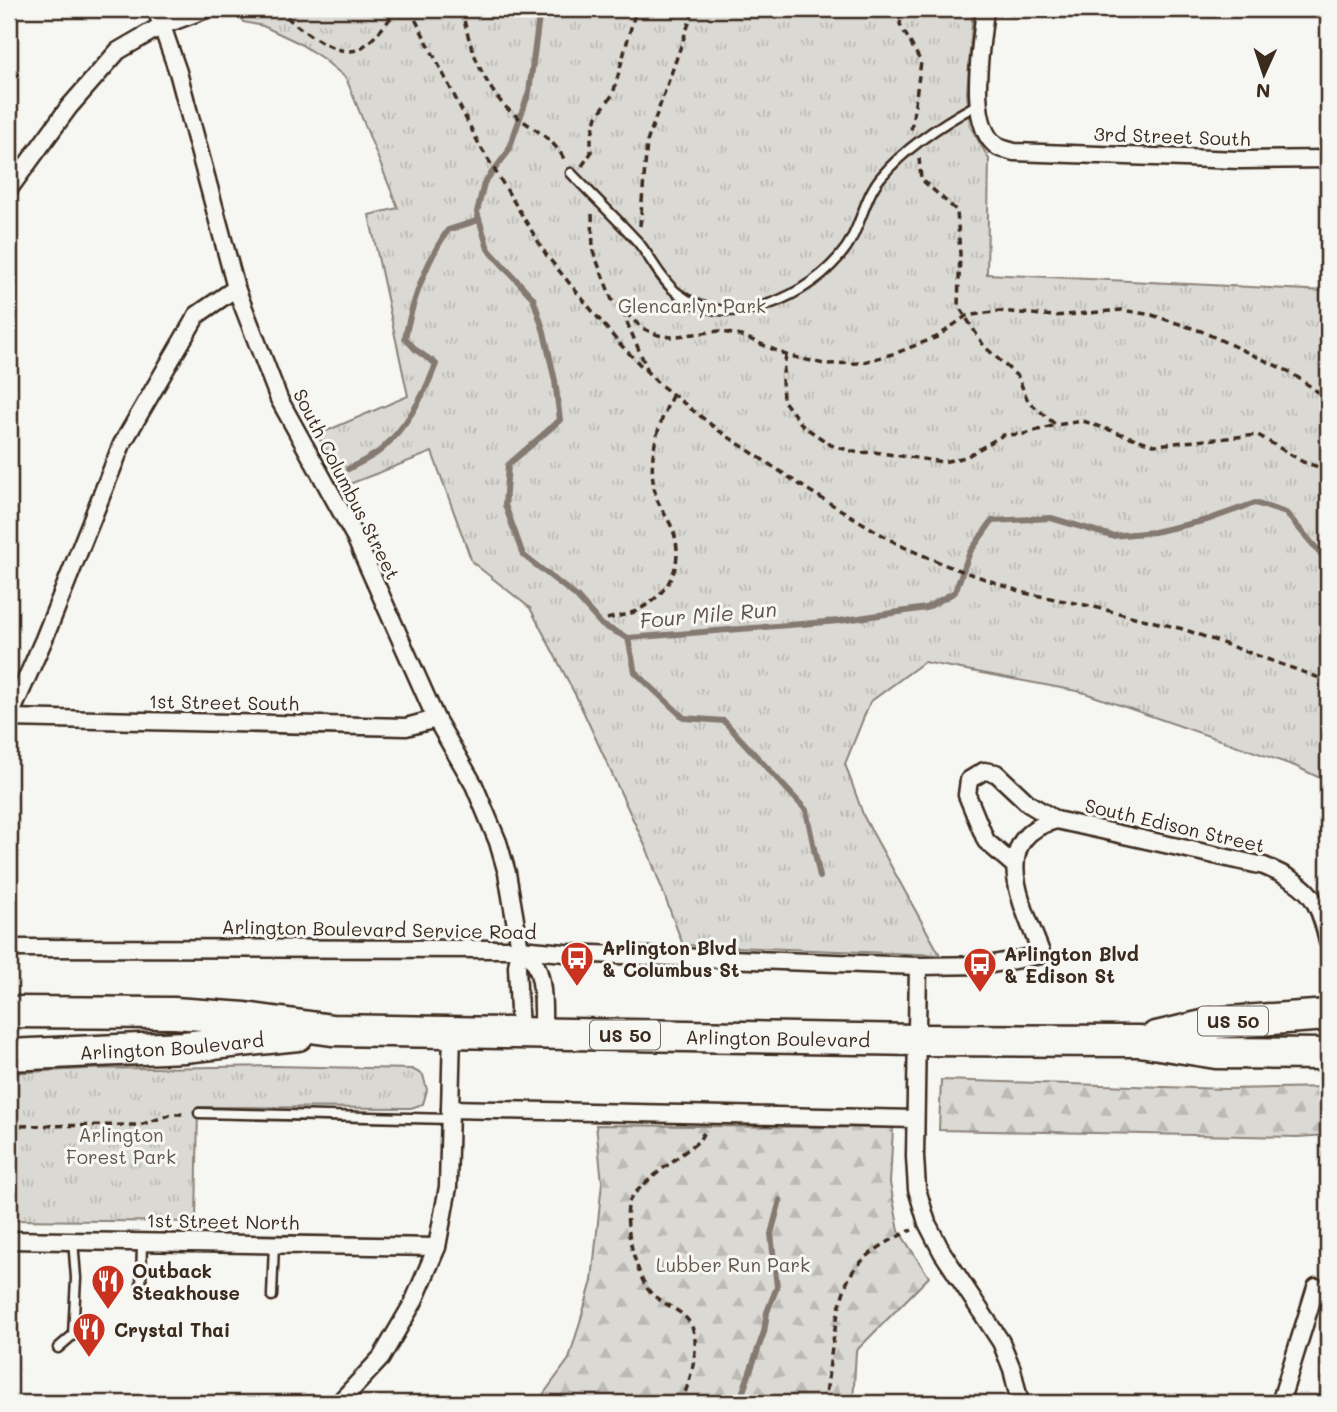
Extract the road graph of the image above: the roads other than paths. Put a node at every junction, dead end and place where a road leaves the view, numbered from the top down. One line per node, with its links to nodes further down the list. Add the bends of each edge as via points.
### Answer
1 (156, 9): 4 (street, South Columbus Street)
2 (207, 9): 4 (street)
3 (985, 9): 5 (street)
4 (161, 26): 8 (street, via 118,51 69,107); 9 (street, South Columbus Street, via 178,72)
5 (978, 104): 6 (street, 3rd Street South, via 990,138 998,147 1014,152); 7 (lane, via 917,144 879,179 848,246 827,271 795,294 729,312 699,307 675,291 639,243)
6 (1328, 159)
7 (571, 173)
8 (9, 190)
9 (236, 288): 10 (street, via 197,315 122,444); 11 (street, South Columbus Street, via 279,399 354,535)
10 (9, 718): 11 (street, 1st Street South, via 406,727)
11 (436, 719): 16 (street, South Columbus Street, via 474,785 498,842)
12 (1056, 820): 13 (street, South Edison Street, via 1041,824 1020,841); 13 (street, South Edison Street, via 1029,804 996,774 984,771 969,780 967,795 986,841); 14 (street, South Edison Street, via 1264,866 1286,875 1317,903)
13 (1015, 866): 17 (street, Arlington Boulevard Service Road, via 1018,891 1042,955 987,965)
14 (1328, 942)
15 (9, 948): 16 (street, Arlington Boulevard Service Road)
16 (520, 949): 17 (street, Arlington Boulevard Service Road); 22 (street, South Columbus Street, via 517,966); 22 (street, South Columbus Street, via 534,961 542,997)
17 (918, 966): 23 (street)
18 (9, 1012): 20 (highway, Arlington Boulevard / US 50, via 174,1013)
19 (1328, 1016): 24 (highway, Arlington Boulevard / US 50, via 1215,1023)
20 (332, 1030): 21 (highway, Arlington Boulevard / US 50); 26 (highway, Arlington Boulevard / US 50, via 198,1046)
21 (452, 1032): 22 (highway, Arlington Boulevard / US 50); 28 (street)
22 (532, 1034): 23 (highway, Arlington Boulevard / US 50)
23 (918, 1040): 24 (highway, Arlington Boulevard / US 50); 29 (street)
24 (1140, 1041): 25 (highway, Arlington Boulevard / US 50, via 1216,1053)
25 (1328, 1054)
26 (9, 1055)
27 (200, 1114): 28 (lane)
28 (450, 1114): 29 (street, via 709,1113); 34 (street, via 448,1187)
29 (915, 1119): 40 (street, via 917,1189 927,1223 1001,1342)
30 (9, 1240): 31 (street, 1st Street North)
31 (73, 1240): 32 (street, 1st Street North); 38 (lane, via 73,1335)
32 (142, 1241): 33 (street, 1st Street North); 36 (lane)
33 (274, 1243): 34 (street, 1st Street North); 37 (lane)
34 (437, 1247): 39 (street, via 413,1303 381,1358)
35 (1317, 1287): 41 (street)
36 (141, 1291)
37 (272, 1296)
38 (58, 1348)
39 (339, 1403)
40 (1020, 1403)
41 (1280, 1403)

